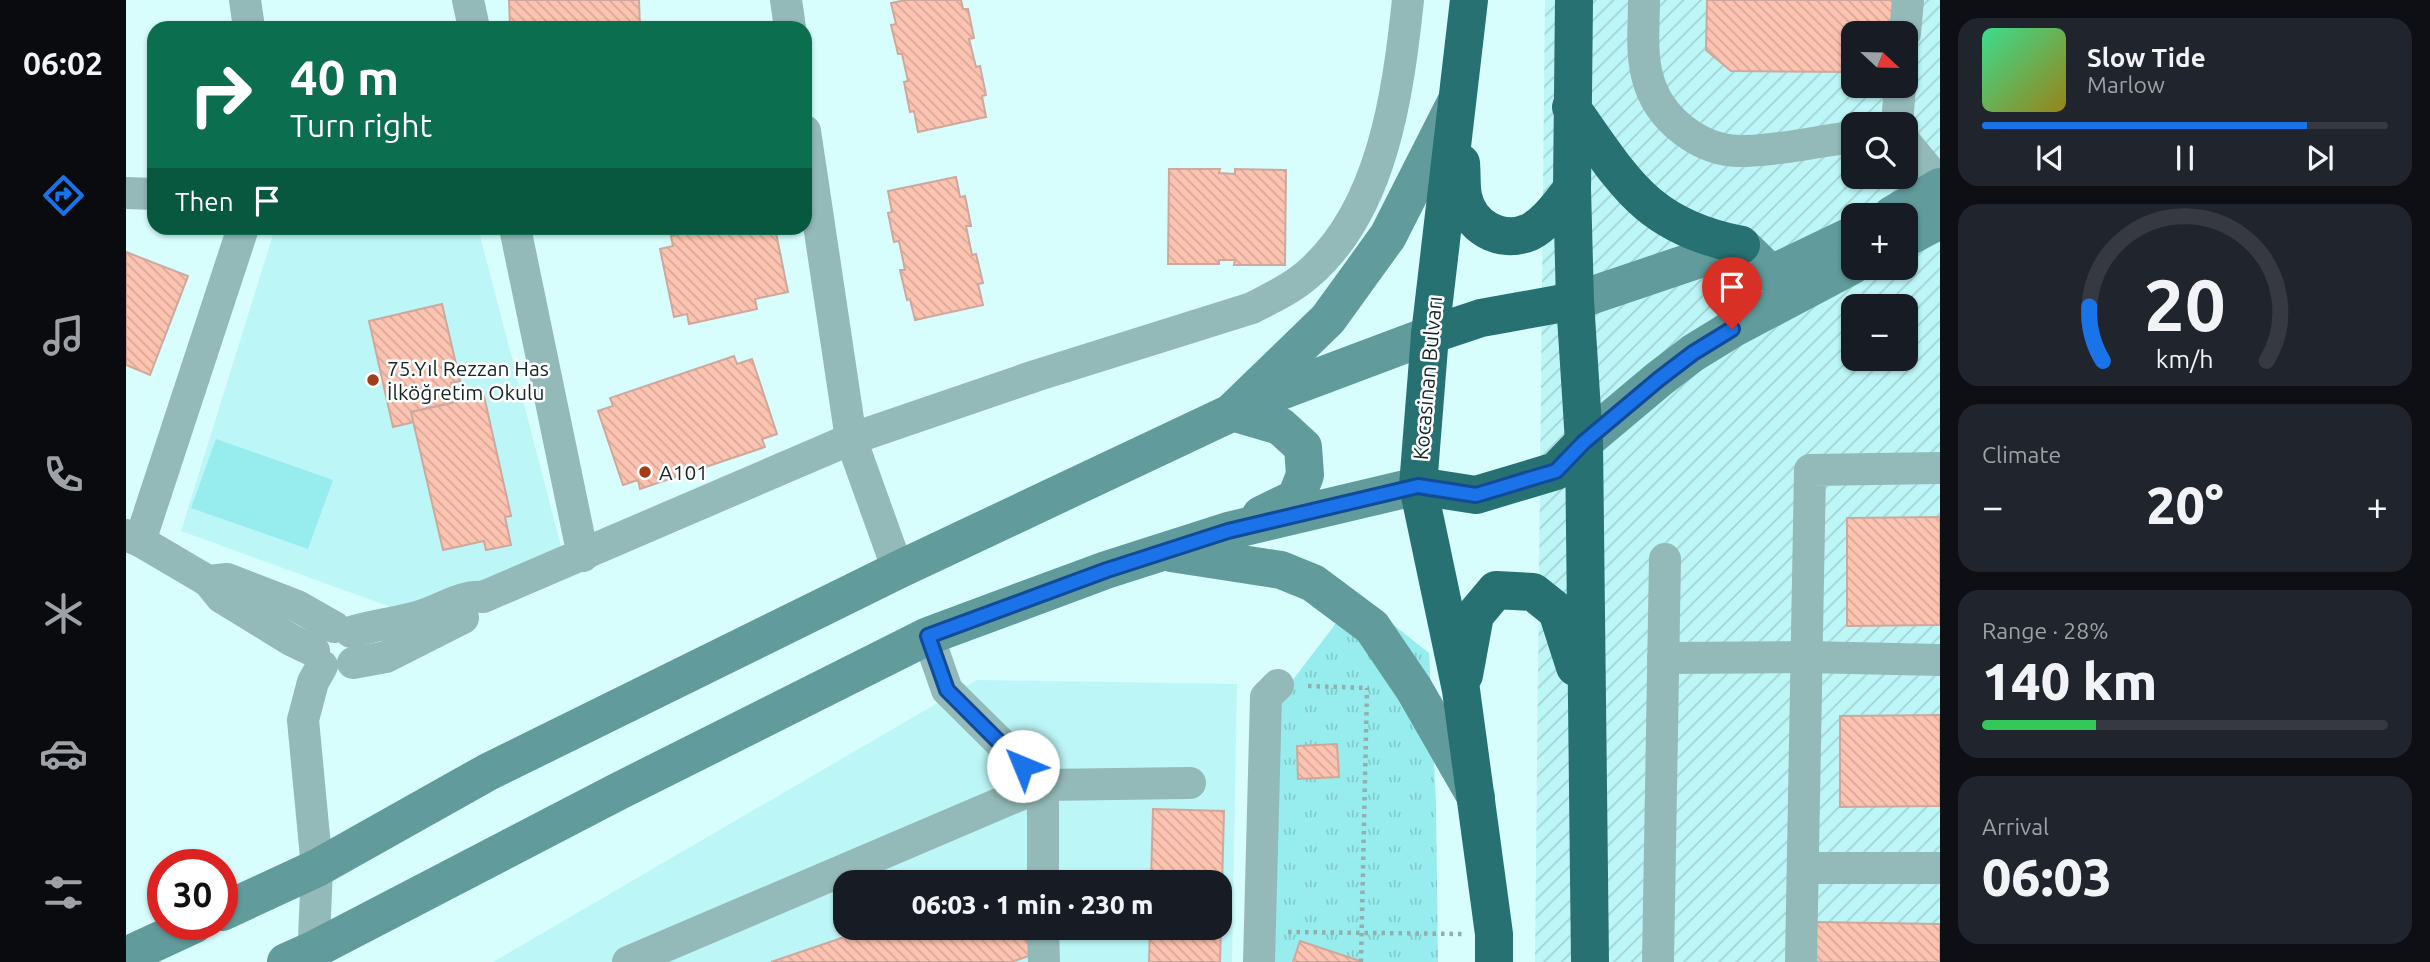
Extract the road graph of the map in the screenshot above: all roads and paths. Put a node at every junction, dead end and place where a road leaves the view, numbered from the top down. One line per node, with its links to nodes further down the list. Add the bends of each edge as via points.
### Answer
1 (245, 0): 9 (street)
2 (468, 0): 10 (street)
3 (786, 0): 11 (street)
4 (1408, 0): 33 (street, via 1388,126 1363,200 1335,247 1307,276 1252,308)
5 (1469, 0): 13 (highway, Kocasinan Bulvarı)
6 (1574, 0): 14 (highway)
7 (1644, 0): 15 (street, via 1647,76 1656,100 1693,138 1720,149 1745,152)
8 (1908, 0): 12 (street)
9 (248, 21)
10 (472, 21)
11 (789, 21)
12 (1906, 21)
13 (1457, 102): 19 (highway, via 1463,196 1478,224 1489,232 1518,236 1531,231); 31 (highway, Kocasinan Bulvarı); 32 (street, via 1388,236 1328,318)
14 (1571, 107): 19 (highway); 28 (highway, via 1644,202 1688,230)
15 (1841, 138)
16 (1918, 158): 18 (street)
17 (812, 178): 33 (street)
18 (1940, 186): 22 (street)
19 (1572, 189): 30 (highway)
20 (126, 193): 21 (street)
21 (147, 194)
22 (1912, 203)
23 (1940, 220): 24 (street)
24 (1918, 232)
25 (241, 235): 38 (street)
26 (515, 235): 40 (street)
27 (1841, 241): 28 (street, via 1771,274)
28 (1741, 245): 30 (street)
29 (1841, 271): 34 (street, via 1693,353)
30 (1575, 301): 31 (highway, via 1481,318); 34 (highway)
31 (1430, 335): 32 (street); 36 (highway, Kocasinan Bulvarı)
32 (1232, 412): 37 (street, via 1280,426 1303,447 1305,475 1296,498); 42 (street)
33 (851, 439): 40 (street); 42 (street)
34 (1584, 442): 36 (highway, via 1556,471 1476,495); 55 (highway)
35 (1940, 468): 47 (street, via 1810,470)
36 (1418, 486): 37 (street); 54 (highway, Kocasinan Bulvarı)
37 (1228, 531): 39 (street)
38 (133, 538): 43 (street)
39 (1163, 552): 46 (street); 58 (street, via 1281,570 1313,583 1372,627)
40 (583, 556): 44 (street)
41 (1665, 559): 49 (street)
42 (898, 570): 59 (street, via 488,772)
43 (208, 581): 45 (street, via 227,579); 48 (street, via 221,597)
44 (483, 597): 45 (street, via 470,596 420,616); 51 (street, via 471,614 386,657)
45 (342, 629): 48 (street, via 326,629 319,635); 51 (street, via 359,647)
46 (928, 636): 57 (street, via 947,690); 70 (street, via 617,792)
47 (1807, 657): 49 (street); 50 (street); 60 (street)
48 (318, 658): 51 (street, via 330,670 346,669); 59 (street, via 303,720)
49 (1663, 658): 75 (street)
50 (1940, 660)
51 (353, 663)
52 (1278, 685): 67 (street, via 1266,698)
53 (1367, 688): 64 (path)
54 (1461, 690): 55 (highway, via 1475,615 1496,590 1533,592 1557,611); 58 (highway, Kocasinan Bulvarı)
55 (1587, 706): 74 (highway)
56 (1190, 783): 57 (street)
57 (1043, 785): 62 (street); 71 (street)
58 (1476, 797): 68 (highway, Kocasinan Bulvarı)
59 (317, 868): 63 (street); 70 (street)
60 (1803, 868): 61 (street); 76 (street)
61 (1940, 868)
62 (1043, 870)
63 (238, 905)
64 (1361, 933): 67 (path); 68 (path); 73 (path)
65 (160, 940): 69 (street)
66 (1044, 940): 72 (street)
67 (1260, 947)
68 (1494, 948)
69 (126, 956)
70 (304, 958)
71 (628, 962)
72 (1044, 962)
73 (1360, 962)
74 (1590, 962)
75 (1658, 962)
76 (1801, 962)

